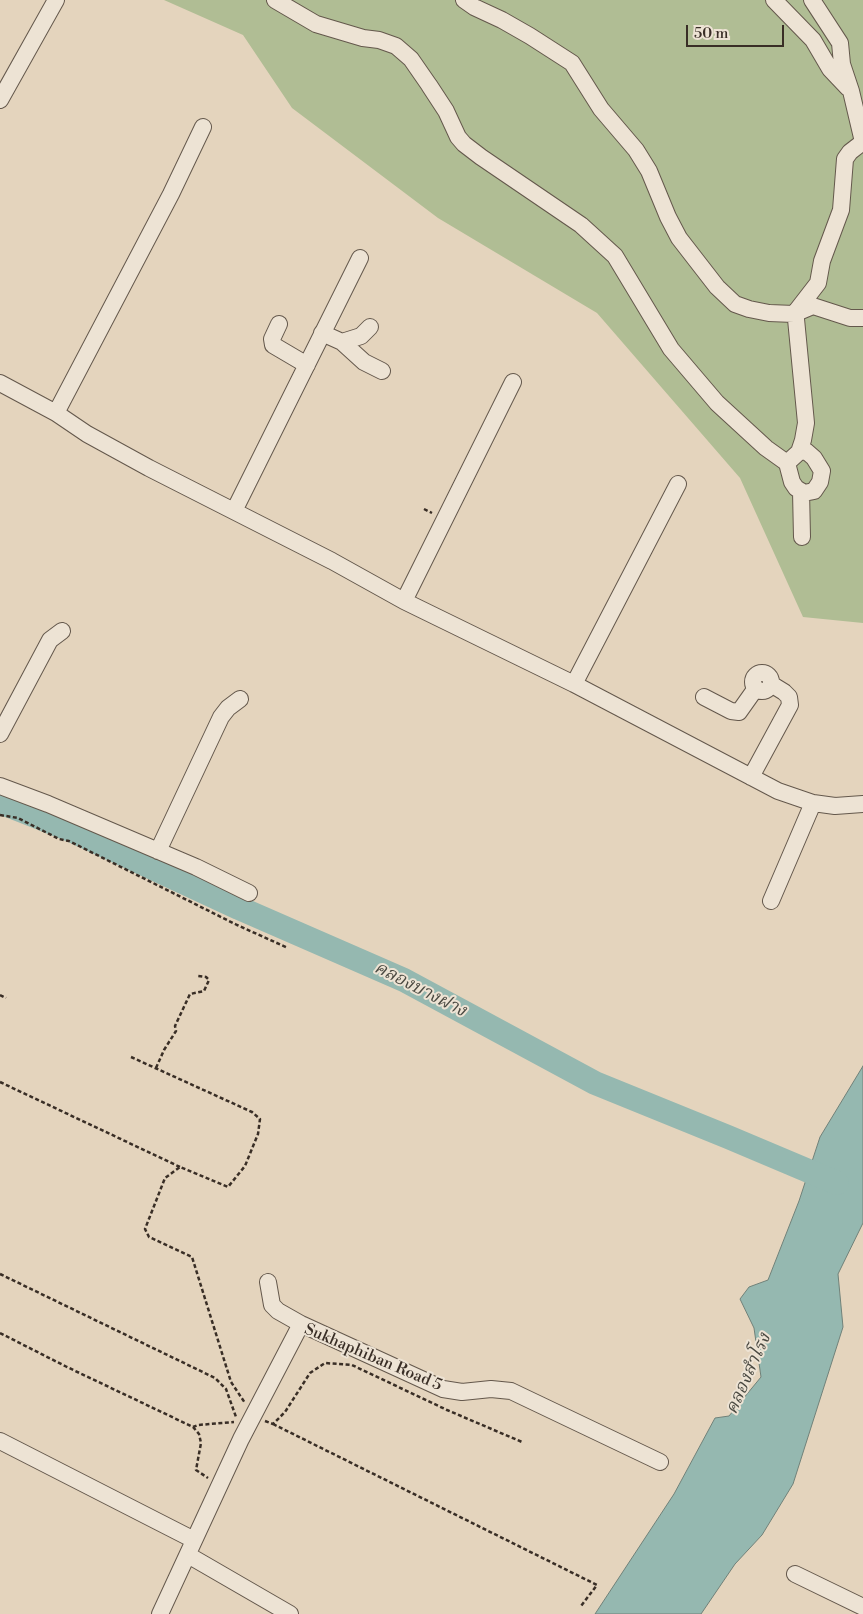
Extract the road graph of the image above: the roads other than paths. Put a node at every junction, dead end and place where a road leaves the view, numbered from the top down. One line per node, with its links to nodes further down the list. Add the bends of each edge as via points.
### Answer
1 (56, 0): 7 (street)
2 (275, 0): 23 (street, via 316,24 396,46 420,72 464,144 580,225 615,256 671,349 717,403)
3 (464, 0): 11 (street, via 572,63 601,109 636,150 679,238 717,287 735,304 749,309)
4 (774, 0): 6 (street, via 813,40 830,70)
5 (812, 0): 6 (street, via 840,43 842,64)
6 (857, 93): 9 (street)
7 (0, 100)
8 (203, 127): 21 (street)
9 (863, 142): 11 (street, via 845,159 841,210 822,261 818,283)
10 (360, 258): 15 (street)
11 (794, 314): 12 (street, via 813,306 850,318); 22 (street, via 806,423)
12 (863, 318)
13 (279, 324): 17 (street, via 272,339 273,345)
14 (370, 327): 16 (street, via 361,336)
15 (322, 333): 16 (street); 17 (street)
16 (342, 342): 18 (street, via 364,362)
17 (307, 365): 26 (street)
18 (382, 372)
19 (513, 382): 28 (street)
20 (0, 384): 21 (street)
21 (56, 412): 26 (street, via 149,468)
22 (799, 452): 23 (street); 25 (street, via 806,451 822,471 814,491)
23 (786, 463): 25 (street, via 792,482)
24 (678, 484): 30 (street)
25 (801, 491): 27 (street)
26 (234, 511): 28 (street)
27 (802, 537)
28 (404, 601): 30 (street)
29 (62, 631): 33 (street, via 50,640)
30 (574, 684): 34 (street)
31 (704, 697): 34 (street, via 738,712 764,686 784,692 789,697 790,705)
32 (240, 699): 38 (street, via 221,717)
33 (0, 734)
34 (751, 777): 36 (street)
35 (0, 786): 38 (street)
36 (813, 803): 37 (street, via 834,806); 40 (street)
37 (863, 804)
38 (158, 851): 39 (street)
39 (249, 893)
40 (771, 901)
41 (268, 1282): 42 (street, via 272,1305)
42 (301, 1324): 44 (street, Sukhaphiban Road 5, via 443,1389 511,1391); 45 (street, Sukhaphiban Road 5, via 247,1423)
43 (0, 1441): 45 (street)
44 (660, 1462)
45 (191, 1548): 48 (street, Sukhaphiban Road 5); 49 (street)
46 (795, 1574): 47 (street)
47 (863, 1606)
48 (160, 1614)
49 (290, 1614)

